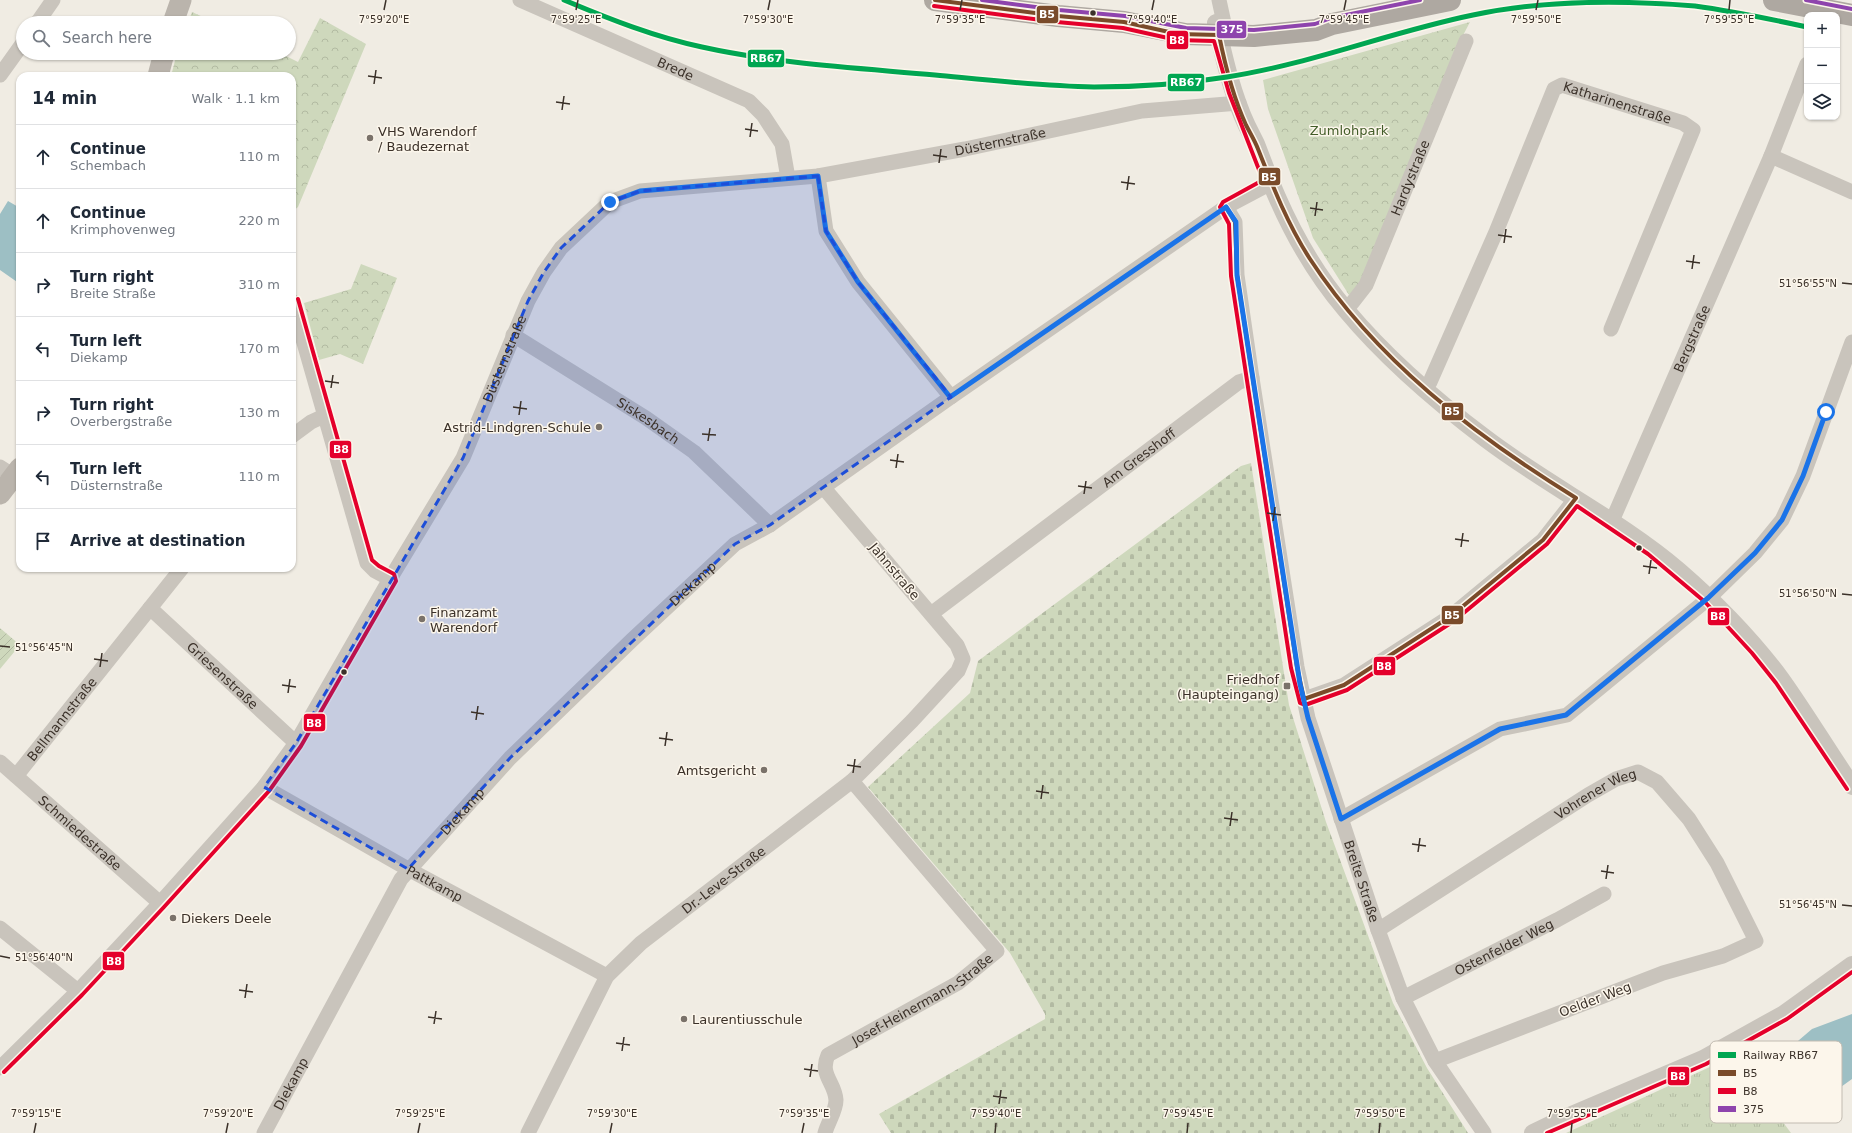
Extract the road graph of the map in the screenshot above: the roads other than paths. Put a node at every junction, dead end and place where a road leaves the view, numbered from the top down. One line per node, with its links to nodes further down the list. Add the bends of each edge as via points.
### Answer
1 (53, 0): 10 (street)
2 (181, 0): 11 (main road)
3 (520, 0): 23 (street, Brede, via 749,100 763,115 782,144)
4 (935, 0): 12 (main road, via 1124,22 1178,34)
5 (1211, 0): 12 (street)
6 (1219, 0): 12 (street)
7 (1450, 0): 12 (main road, via 1332,24 1316,30 1254,36)
8 (1774, 0): 9 (main road)
9 (1852, 15)
10 (42, 16)
11 (175, 16)
12 (1221, 29): 19 (street, via 1225,62); 20 (street)
13 (1466, 41): 27 (street, Hardystraße, via 1366,285)
14 (16, 53): 18 (street)
15 (162, 60): 16 (main road)
16 (159, 72)
17 (1804, 72): 21 (street, Bergstraße)
18 (0, 75)
19 (1239, 103): 20 (street, via 1246,125); 22 (street, Düsternstraße, via 1142,111 965,149)
20 (1256, 143): 24 (street)
21 (1771, 156): 25 (street); 41 (street, Bergstraße)
22 (818, 176): 23 (street, Düsternstraße); 34 (street, via 826,231 858,282)
23 (788, 178): 30 (street, Düsternstraße, via 640,191 610,202 561,248 537,284)
24 (1271, 183): 26 (street, Diekamp); 27 (street, via 1309,258)
25 (1852, 192)
26 (1226, 207): 32 (street, Breite Straße, via 1236,222 1237,275); 34 (street, Diekamp)
27 (1346, 309): 33 (street, via 1384,350)
28 (296, 315): 35 (street)
29 (1611, 329): 33 (street, Katharinenstraße, via 1693,130 1683,123 1562,85 1554,89 1496,232 1430,382)
30 (513, 335): 42 (street, Siskesbach, via 646,418 694,452); 44 (street, Düsternstraße, via 463,458)
31 (1852, 342): 45 (street, via 1803,476 1782,520 1755,553)
32 (1252, 378): 47 (street, Am Gresshoff, via 1239,382); 49 (street, Breite Straße)
33 (1425, 388): 40 (street, via 1485,438 1548,482)
34 (950, 397): 38 (street, Diekamp)
35 (324, 416): 36 (street); 44 (street, via 367,563)
36 (296, 433)
37 (11, 471): 39 (main road)
38 (823, 487): 42 (street, Diekamp); 47 (street, Jahnstraße)
39 (0, 494)
40 (1576, 498): 41 (street); 49 (street, via 1543,540 1451,616 1344,685)
41 (1612, 521): 45 (street, via 1652,549)
42 (770, 525): 57 (street, Diekamp, via 735,544 632,640 510,758)
43 (179, 572): 46 (street, Bellmannstraße)
44 (390, 580): 50 (street, Düsternstraße)
45 (1708, 598): 54 (street, via 1757,649 1781,679); 56 (street, via 1566,715 1500,729)
46 (150, 608): 50 (street, Griesenstraße); 52 (street, Bellmannstraße)
47 (931, 614): 48 (street, Jahnstraße, via 957,645)
48 (963, 659): 53 (street, Dr.-Leve-Straße, via 958,670 917,716)
49 (1304, 699): 56 (street, Breite Straße)
50 (296, 743): 55 (street, Düsternstraße)
51 (0, 762): 52 (street, Schmiedestraße)
52 (16, 776): 59 (street, Schmiedestraße)
53 (852, 781): 64 (street, Dr.-Leve-Straße, via 641,943); 73 (street, Josef-Heinermann-Straße, via 997,951 958,983 828,1055 825,1071 836,1100)
54 (1852, 786)
55 (264, 787): 57 (street, Pattkamp); 59 (street, Düsternstraße)
56 (1341, 819): 61 (street, Breite Straße)
57 (408, 869): 64 (street, Pattkamp); 71 (street, Diekamp)
58 (1604, 894): 66 (street, Ostenfelder Weg)
59 (160, 903): 65 (street, Düsternstraße)
60 (0, 928): 65 (street)
61 (1378, 930): 62 (street, Vohrener Weg, via 1588,795 1616,779 1638,772 1657,782 1689,819 1717,863); 66 (street, Breite Straße)
62 (1756, 941): 69 (street, Oelder Weg, via 1723,956 1663,973)
63 (1852, 965): 67 (street, via 1784,1014)
64 (607, 976): 72 (street, Dr.-Leve-Straße)
65 (78, 991): 70 (street, Düsternstraße)
66 (1403, 998): 69 (street, Breite Straße)
67 (1735, 1041)
68 (1710, 1055): 75 (street)
69 (1435, 1061): 74 (street, Breite Straße)
70 (0, 1068)
71 (264, 1133)
72 (528, 1133)
73 (825, 1133)
74 (1484, 1133)
75 (1533, 1133)

